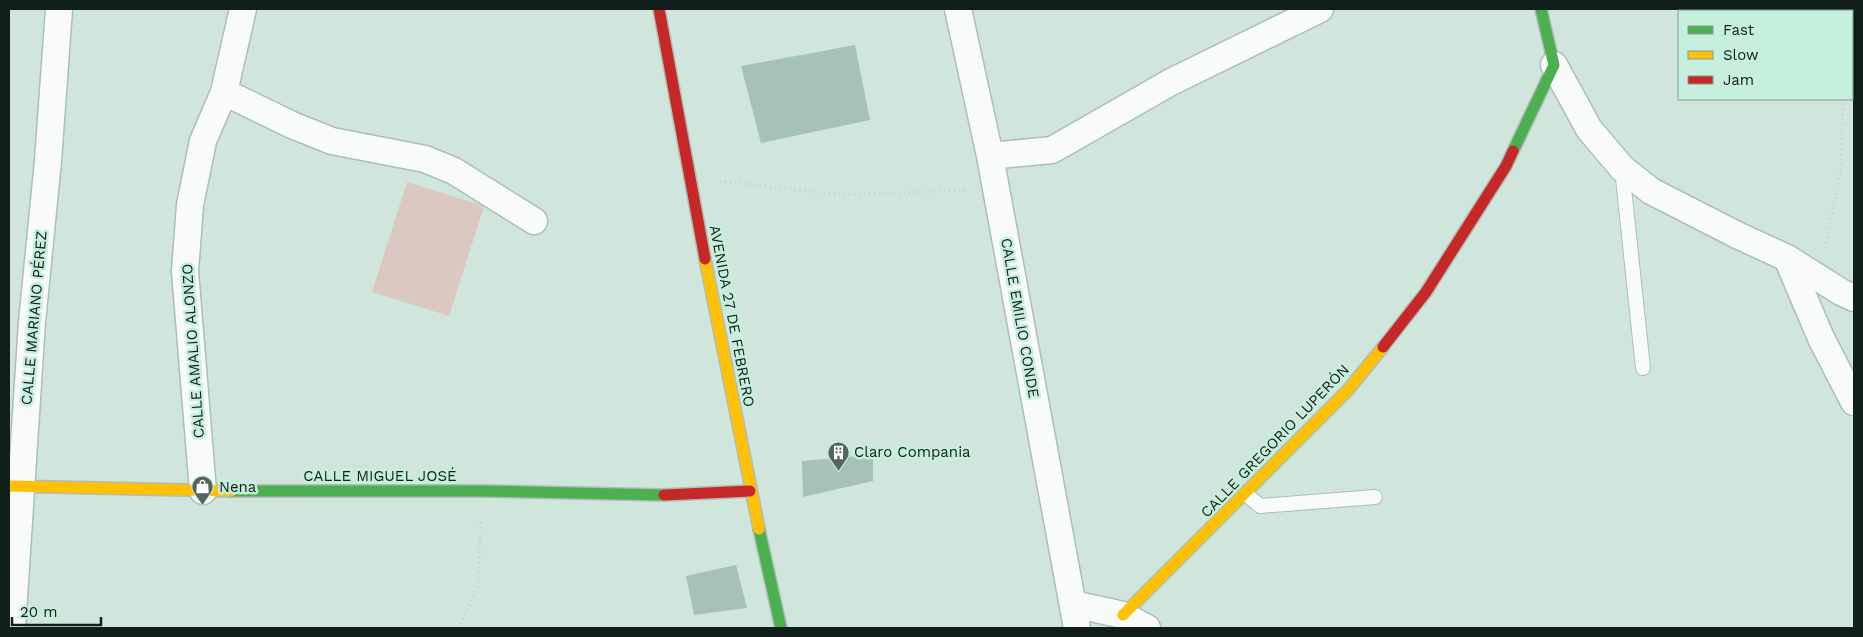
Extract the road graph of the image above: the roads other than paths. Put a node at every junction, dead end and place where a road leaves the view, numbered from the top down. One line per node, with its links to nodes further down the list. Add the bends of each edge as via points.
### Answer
1 (59, 9): 16 (street, CALLE MARIANO PÉREZ, via 48,162)
2 (243, 9): 8 (street, CALLE AMALIO ALONZO)
3 (659, 9): 18 (street, AVENIDA 27 DE FEBRERO)
4 (958, 9): 9 (street, CALLE EMILIO CONDE)
5 (1320, 9): 9 (street, via 1171,82 1052,150)
6 (1541, 9): 7 (street)
7 (1554, 65): 10 (street, via 1589,129); 19 (street, CALLE GREGORIO LUPERÓN, via 1506,166 1426,292 1348,390)
8 (224, 92): 11 (street, via 332,141 416,157 454,171); 17 (street, CALLE AMALIO ALONZO, via 203,141 190,205 185,270)
9 (990, 156): 22 (street, CALLE EMILIO CONDE)
10 (1622, 168): 12 (street, via 1651,191); 14 (lane)
11 (534, 221)
12 (1788, 258): 13 (street); 15 (street, via 1821,338)
13 (1854, 298)
14 (1643, 368)
15 (1854, 402)
16 (15, 486): 17 (street, CALLE MIGUEL JOSÉ); 23 (street, CALLE MARIANO PÉREZ)
17 (202, 491): 18 (street, CALLE MIGUEL JOSÉ, via 673,495)
18 (750, 491): 24 (street, AVENIDA 27 DE FEBRERO)
19 (1246, 494): 20 (lane, via 1260,506); 21 (street, CALLE GREGORIO LUPERÓN)
20 (1375, 497)
21 (1123, 615): 22 (street); 25 (street)
22 (1075, 616)
23 (12, 628)
24 (781, 628)
25 (1146, 628)

